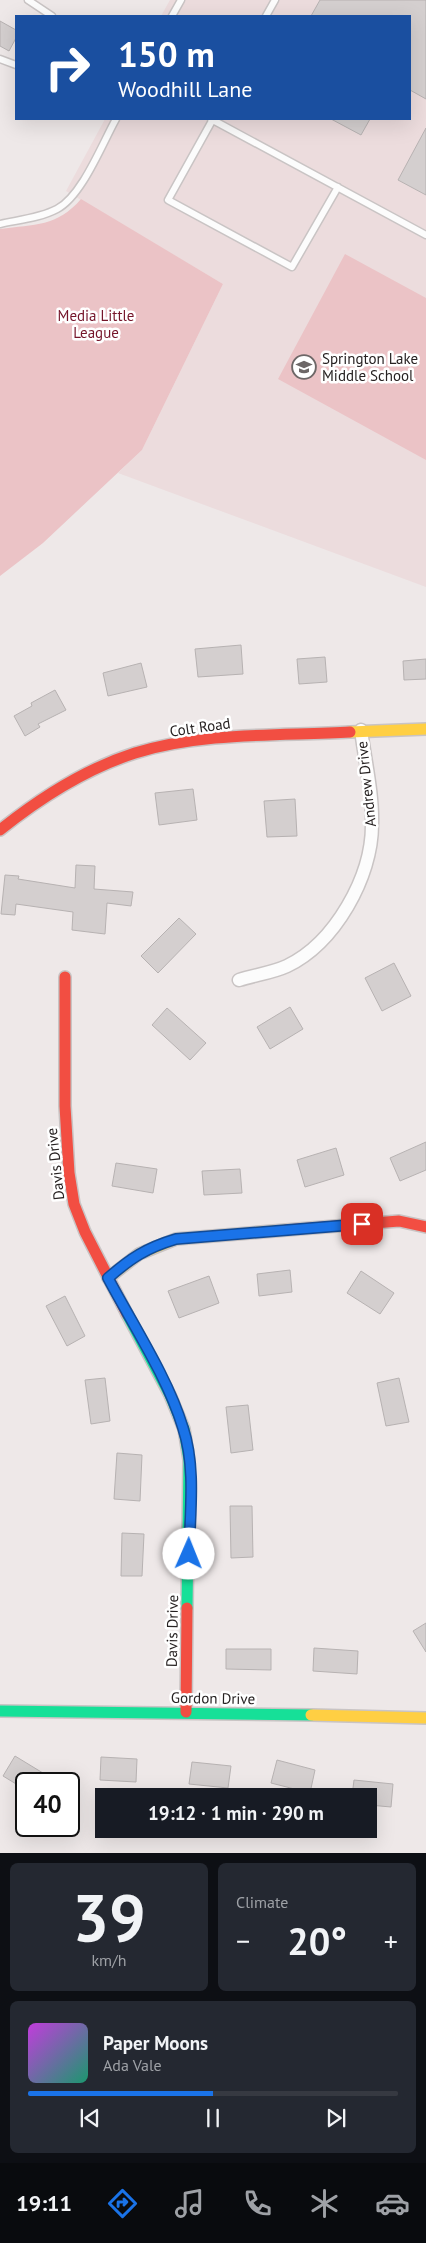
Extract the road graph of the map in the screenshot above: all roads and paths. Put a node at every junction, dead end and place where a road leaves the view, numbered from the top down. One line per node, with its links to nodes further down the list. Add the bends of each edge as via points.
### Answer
1 (28, 0): 4 (lane)
2 (181, 0): 5 (lane)
3 (275, 0): 6 (lane)
4 (50, 15)
5 (173, 15)
6 (267, 15)
7 (0, 59): 8 (lane)
8 (15, 64)
9 (115, 120): 13 (lane, via 71,198 58,209 45,214)
10 (211, 120): 12 (lane, via 168,200 292,267)
11 (214, 120): 12 (lane)
12 (338, 188): 14 (lane)
13 (0, 224)
14 (426, 235)
15 (426, 729): 16 (street, Colt Road)
16 (361, 730): 17 (street, Colt Road, via 205,739 135,753 81,776 31,805); 19 (street, Andrew Drive, via 372,825 369,854 357,890 338,924 314,947 287,966)
17 (0, 830)
18 (66, 977): 21 (street, Davis Drive, via 65,1106 69,1173 74,1204)
19 (239, 980)
20 (426, 1227): 21 (street, via 400,1221 176,1239 152,1246 132,1257)
21 (108, 1278): 23 (street, Davis Drive, via 170,1395 184,1429 189,1460)
22 (0, 1712): 23 (street, Gordon Drive)
23 (186, 1712): 24 (street, Gordon Drive)
24 (426, 1718)

